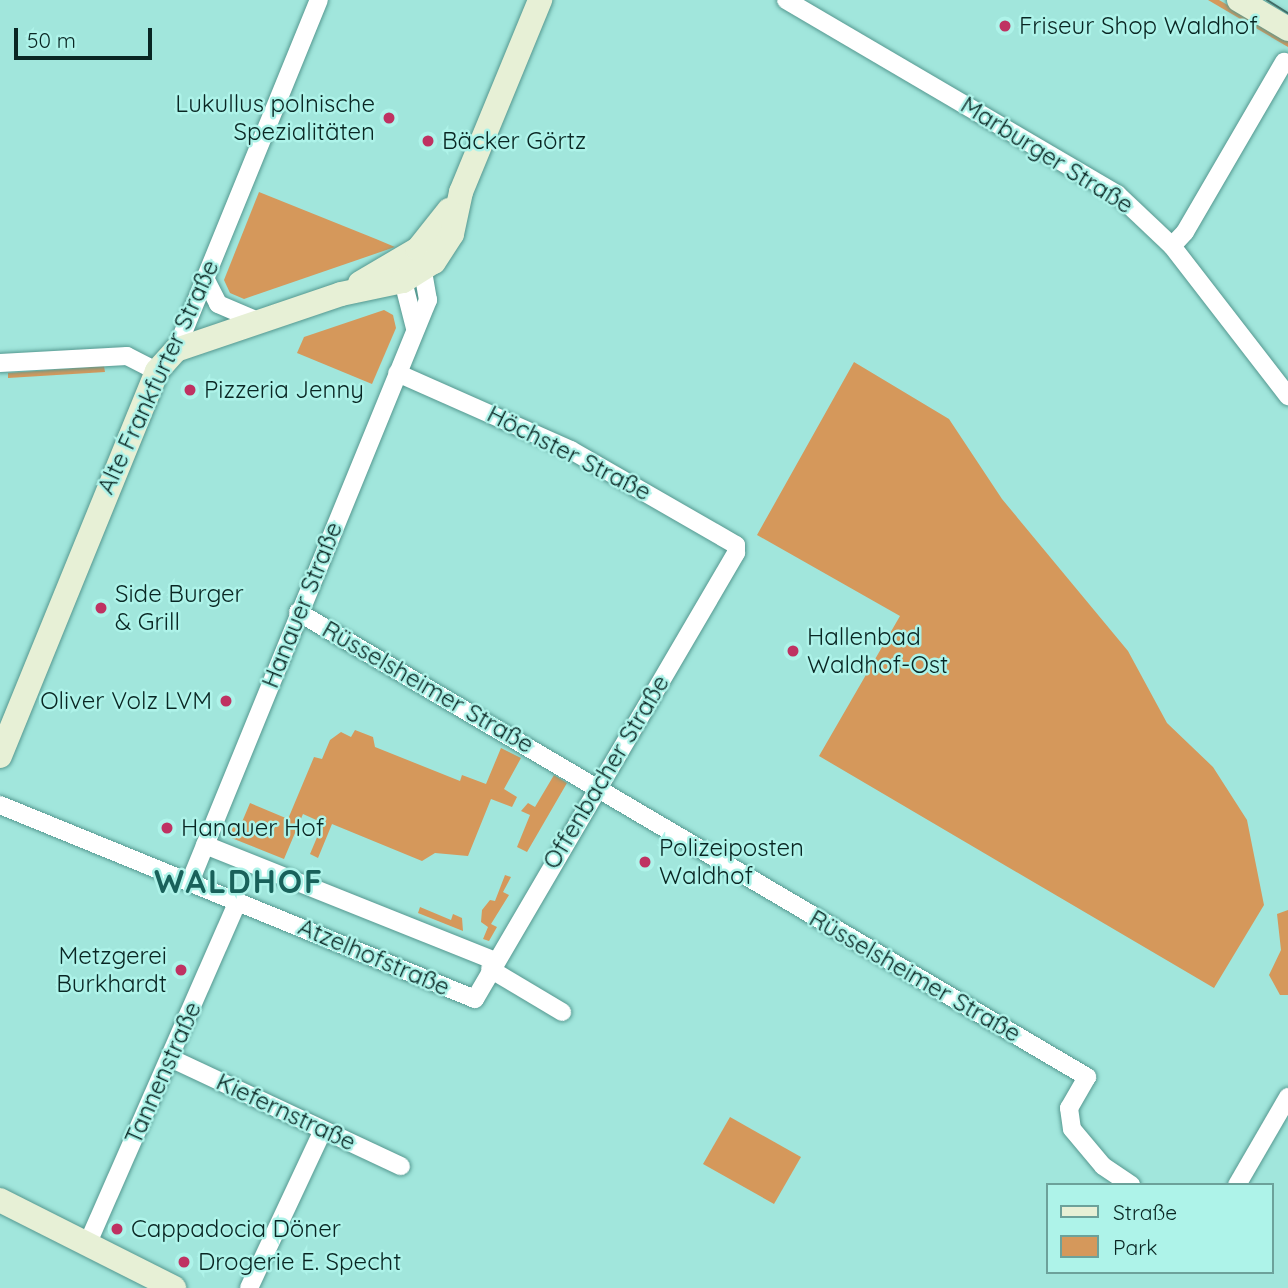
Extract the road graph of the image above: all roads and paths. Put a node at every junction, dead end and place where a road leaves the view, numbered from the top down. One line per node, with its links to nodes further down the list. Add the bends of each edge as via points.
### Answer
1 (319, 0): 9 (street, Alte Frankfurter Straße)
2 (540, 0): 8 (street, via 461,192 446,246)
3 (786, 0): 7 (street, Marburger Straße, via 1117,194)
4 (1239, 0): 5 (street)
5 (1288, 29)
6 (1284, 62): 7 (street, via 1185,232)
7 (1172, 246): 15 (street, Marburger Straße)
8 (410, 271): 10 (street); 14 (street, Hanauer Straße, via 415,328)
9 (205, 278): 10 (street, via 218,304); 11 (street, Alte Frankfurter Straße)
10 (260, 322): 11 (street)
11 (176, 350): 13 (street, Alte Frankfurter Straße)
12 (0, 363): 13 (street, via 127,356)
13 (157, 371): 18 (street, Alte Frankfurter Straße)
14 (397, 373): 16 (street, Höchster Straße, via 571,450); 17 (street, Hanauer Straße)
15 (1288, 396)
16 (736, 545): 19 (street, Offenbacher Straße)
17 (298, 612): 19 (street, Rüsselsheimer Straße); 21 (street, Hanauer Straße)
18 (0, 756)
19 (598, 787): 24 (street, Offenbacher Straße); 31 (street, Rüsselsheimer Straße, via 1087,1077 1069,1108 1072,1129 1103,1166)
20 (0, 805): 22 (street, Atzelhofstraße)
21 (205, 845): 22 (street, Hanauer Straße); 24 (street, Atzelhofstraße)
22 (190, 882): 23 (street, Atzelhofstraße)
23 (238, 901): 25 (street, Atzelhofstraße); 27 (street, Tannenstraße)
24 (493, 965): 25 (street, Offenbacher Straße); 26 (street, Atzelhofstraße)
25 (474, 999)
26 (562, 1012)
27 (170, 1058): 29 (street, Kiefernstraße); 34 (street, Tannenstraße)
28 (1288, 1097): 32 (street)
29 (323, 1129): 30 (street, Kiefernstraße); 36 (street)
30 (401, 1166)
31 (1127, 1183)
32 (1238, 1183)
33 (0, 1200): 34 (street)
34 (88, 1245): 35 (street)
35 (174, 1288)
36 (249, 1288)

